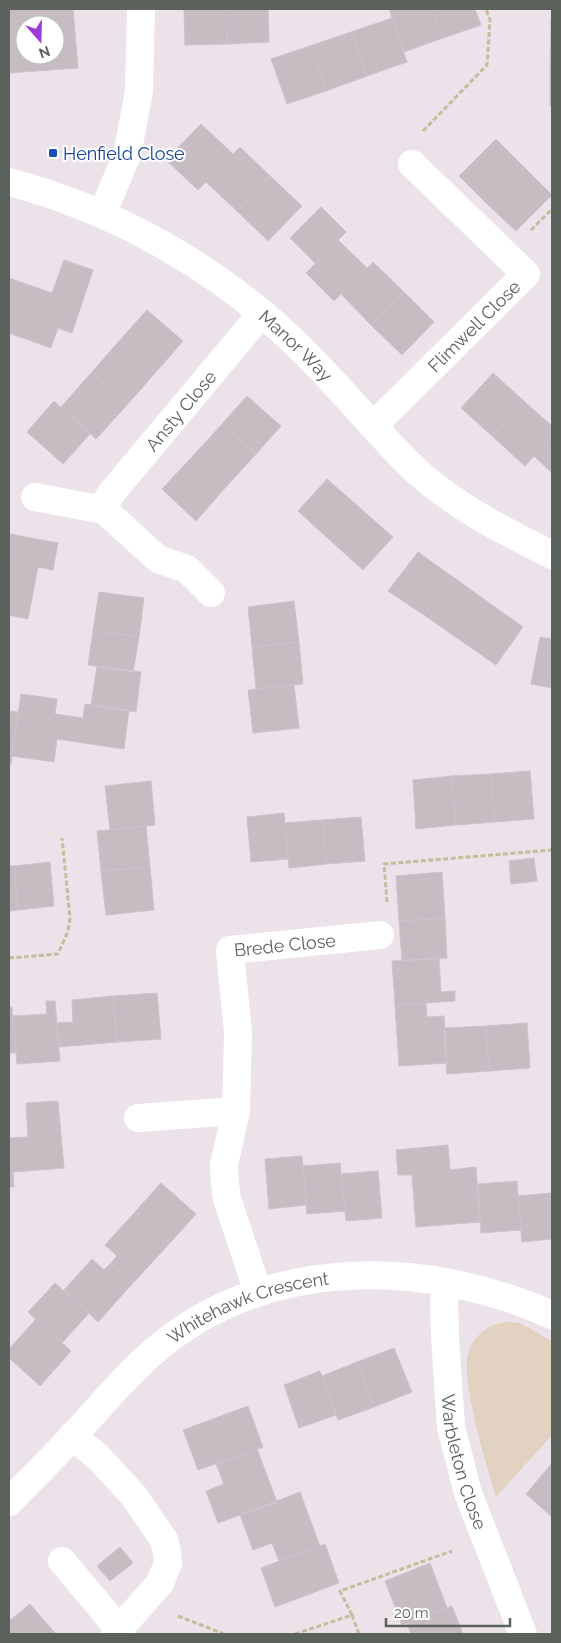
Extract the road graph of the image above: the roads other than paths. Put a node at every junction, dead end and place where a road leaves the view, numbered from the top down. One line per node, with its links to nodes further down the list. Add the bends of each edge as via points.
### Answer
1 (141, 9): 4 (street, via 139,91 127,155)
2 (412, 164): 6 (street, Flimwell Close, via 526,274)
3 (9, 182): 4 (street, Manor Way)
4 (102, 214): 5 (street, Manor Way, via 186,258)
5 (261, 314): 6 (street, Manor Way, via 295,343); 8 (street, Ansty Close, via 109,496)
6 (373, 426): 9 (street, Manor Way, via 443,492 477,515)
7 (35, 497): 8 (street)
8 (104, 510): 10 (street, via 158,559 187,569)
9 (552, 555)
10 (211, 593)
11 (380, 935): 12 (street, Brede Close, via 230,950 238,1033)
12 (236, 1111): 13 (street); 15 (street, Brede Close, via 224,1166 227,1200)
13 (138, 1118)
14 (447, 1282): 15 (street, Whitehawk Crescent, via 400,1276 353,1276 299,1281); 16 (street, Whitehawk Crescent, via 519,1301); 21 (street, Warbleton Close, via 444,1302 450,1427 468,1493)
15 (258, 1292): 17 (street, Whitehawk Crescent, via 188,1326 153,1352 114,1388)
16 (552, 1316)
17 (72, 1436): 18 (street, Whitehawk Crescent); 20 (street, via 98,1457 134,1496 164,1540 168,1563 160,1583)
18 (9, 1502)
19 (62, 1561): 20 (street)
20 (117, 1631)
21 (522, 1634)

